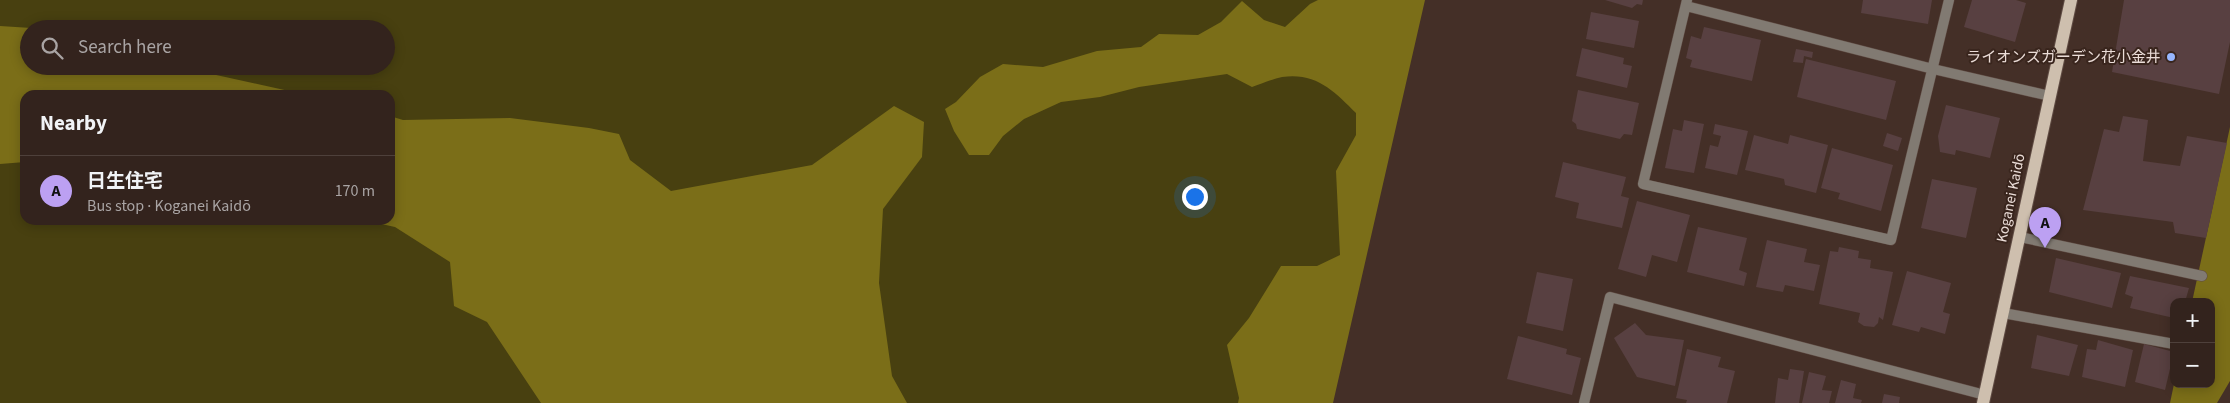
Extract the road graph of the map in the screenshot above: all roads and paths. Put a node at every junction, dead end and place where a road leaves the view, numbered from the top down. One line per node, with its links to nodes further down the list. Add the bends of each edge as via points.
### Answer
1 (1949, 0): 4 (lane)
2 (2071, 0): 5 (main road, Koganei Kaidō)
3 (1686, 3): 4 (lane); 4 (lane, via 1644,184 1891,240)
4 (1933, 69): 5 (lane)
5 (2050, 96): 6 (main road, Koganei Kaidō)
6 (2020, 237): 7 (lane); 8 (main road, Koganei Kaidō)
7 (2202, 276)
8 (2003, 313): 9 (lane); 10 (main road, Koganei Kaidō)
9 (2170, 343)
10 (1984, 399): 11 (lane, via 1610,297)
11 (1584, 403)

